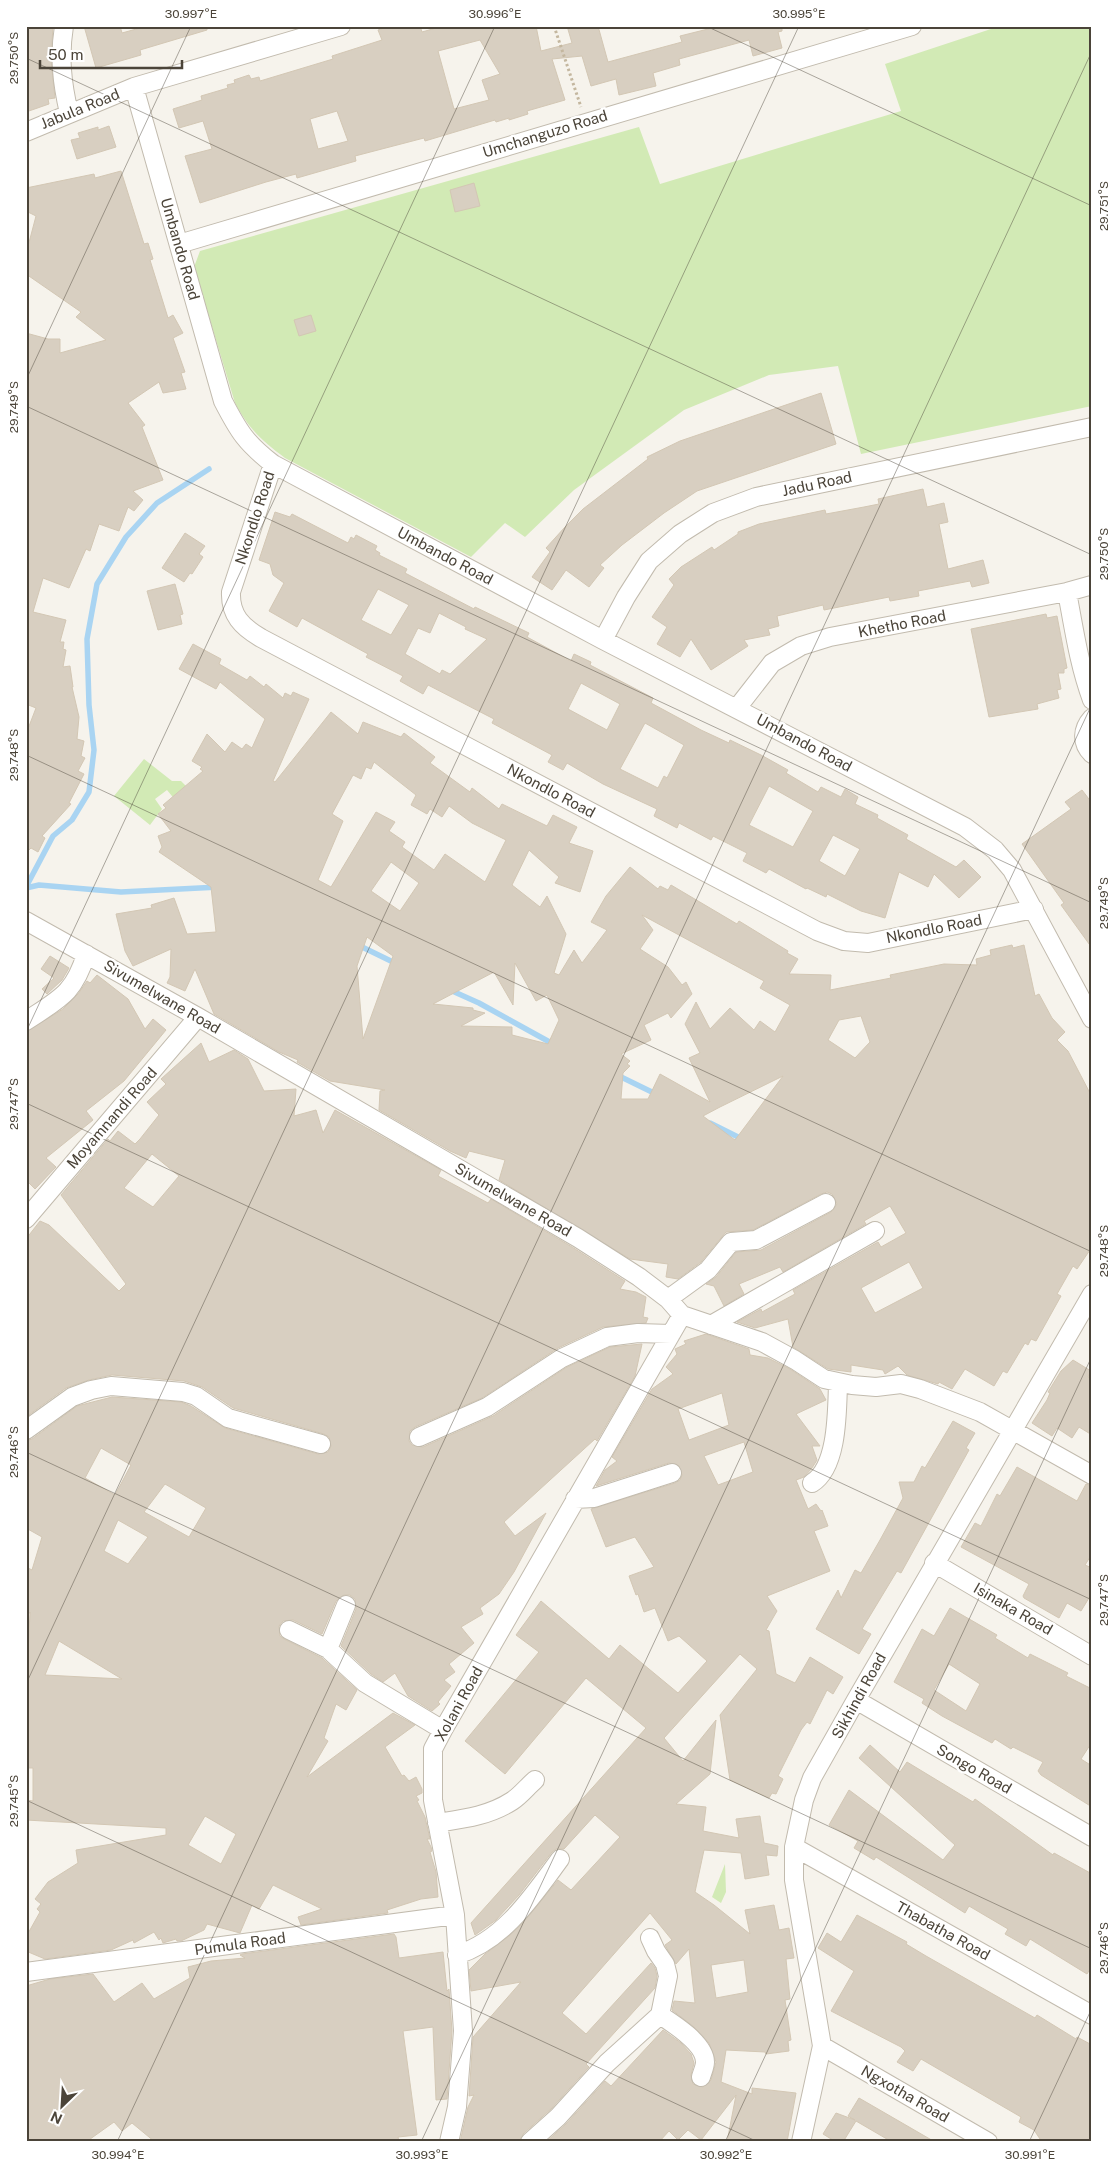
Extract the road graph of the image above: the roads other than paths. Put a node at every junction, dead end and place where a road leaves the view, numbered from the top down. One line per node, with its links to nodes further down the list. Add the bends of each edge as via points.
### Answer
1 (64, 26): 5 (street, via 61,76)
2 (341, 26): 4 (street)
3 (912, 26): 7 (street, Umchanguzo Road)
4 (134, 88): 5 (street, Jabula Road); 7 (street, Umbando Road)
5 (69, 113): 6 (street, Jabula Road)
6 (26, 132)
7 (179, 244): 9 (street, Umbando Road, via 223,401 239,433)
8 (1092, 427): 12 (street, Jadu Road, via 756,496 712,513 680,534 649,561)
9 (274, 464): 12 (street, Umbando Road); 17 (street, Nkondlo Road, via 231,592 233,612 238,621 261,638 817,931 844,941 868,942)
10 (1092, 585): 11 (street, Khetho Road)
11 (1067, 592): 13 (street, via 1076,647); 14 (street, Khetho Road, via 830,637 801,646 772,663)
12 (603, 640): 14 (street, Umbando Road)
13 (1092, 700)
14 (737, 708): 17 (street, Umbando Road, via 965,827 995,850 1012,870)
15 (1092, 718): 16 (street, via 1083,734 1084,743)
16 (1092, 754)
17 (1034, 909): 21 (street, Umbando Road)
18 (26, 921): 19 (street, Sivumelwane Road)
19 (86, 954): 20 (street, Sivumelwane Road); 22 (street, via 80,975 72,987)
20 (198, 1017): 24 (street, Moyamnandi Road); 27 (street, Sivumelwane Road, via 578,1238)
21 (1092, 1019)
22 (26, 1021)
23 (826, 1203): 27 (street, via 756,1240 731,1242 708,1270)
24 (26, 1218)
25 (875, 1231): 29 (street)
26 (1091, 1296): 33 (street, Sikhindi Road)
27 (668, 1299): 28 (street, Sivumelwane Road)
28 (682, 1315): 29 (street, Sivumelwane Road); 30 (street, Xolani Road)
29 (711, 1325): 31 (street, Sivumelwane Road, via 762,1342 824,1379)
30 (671, 1334): 34 (street, via 638,1333 607,1337 562,1358 487,1407); 39 (street, Xolani Road)
31 (838, 1383): 33 (street, Sivumelwane Road, via 876,1387 902,1384 980,1412); 38 (street, via 830,1455 822,1475)
32 (26, 1430): 35 (street, via 72,1397 111,1386 183,1392 196,1396 228,1418)
33 (1013, 1430): 37 (street, Sivumelwane Road); 40 (street, Sikhindi Road)
34 (419, 1437)
35 (321, 1444)
36 (672, 1473): 39 (street, via 594,1498)
37 (1092, 1475)
38 (812, 1483)
39 (575, 1500): 46 (street, Xolani Road)
40 (934, 1563): 44 (street, Isinaka Road); 45 (street, Sikhindi Road)
41 (346, 1605): 43 (street)
42 (289, 1630): 43 (street)
43 (328, 1649): 46 (street, via 365,1683)
44 (1092, 1656)
45 (856, 1700): 49 (street, Songo Road); 50 (street, Sikhindi Road, via 812,1778)
46 (442, 1730): 48 (street, Xolani Road, via 434,1749 432,1772)
47 (535, 1780): 48 (street, via 514,1800 497,1810)
48 (437, 1823): 52 (street, Xolani Road)
49 (1092, 1837)
50 (794, 1847): 57 (street, Thabatha Road); 58 (street, Sikhindi Road, via 794,1880)
51 (560, 1859): 54 (street, via 532,1897 501,1930 481,1946)
52 (454, 1915): 54 (street, Xolani Road); 55 (street, Pumula Road)
53 (650, 1938): 56 (street, via 668,1976)
54 (457, 1955): 60 (street, Xolani Road, via 464,2031 457,2107)
55 (26, 1972)
56 (660, 2015): 59 (street, via 684,2032 703,2054 705,2062); 61 (street, via 607,2063 558,2117)
57 (1092, 2015)
58 (822, 2046): 62 (street, Sikhindi Road); 63 (street, Ngxotha Road)
59 (701, 2077)
60 (449, 2142)
61 (530, 2142)
62 (800, 2142)
63 (988, 2142)

